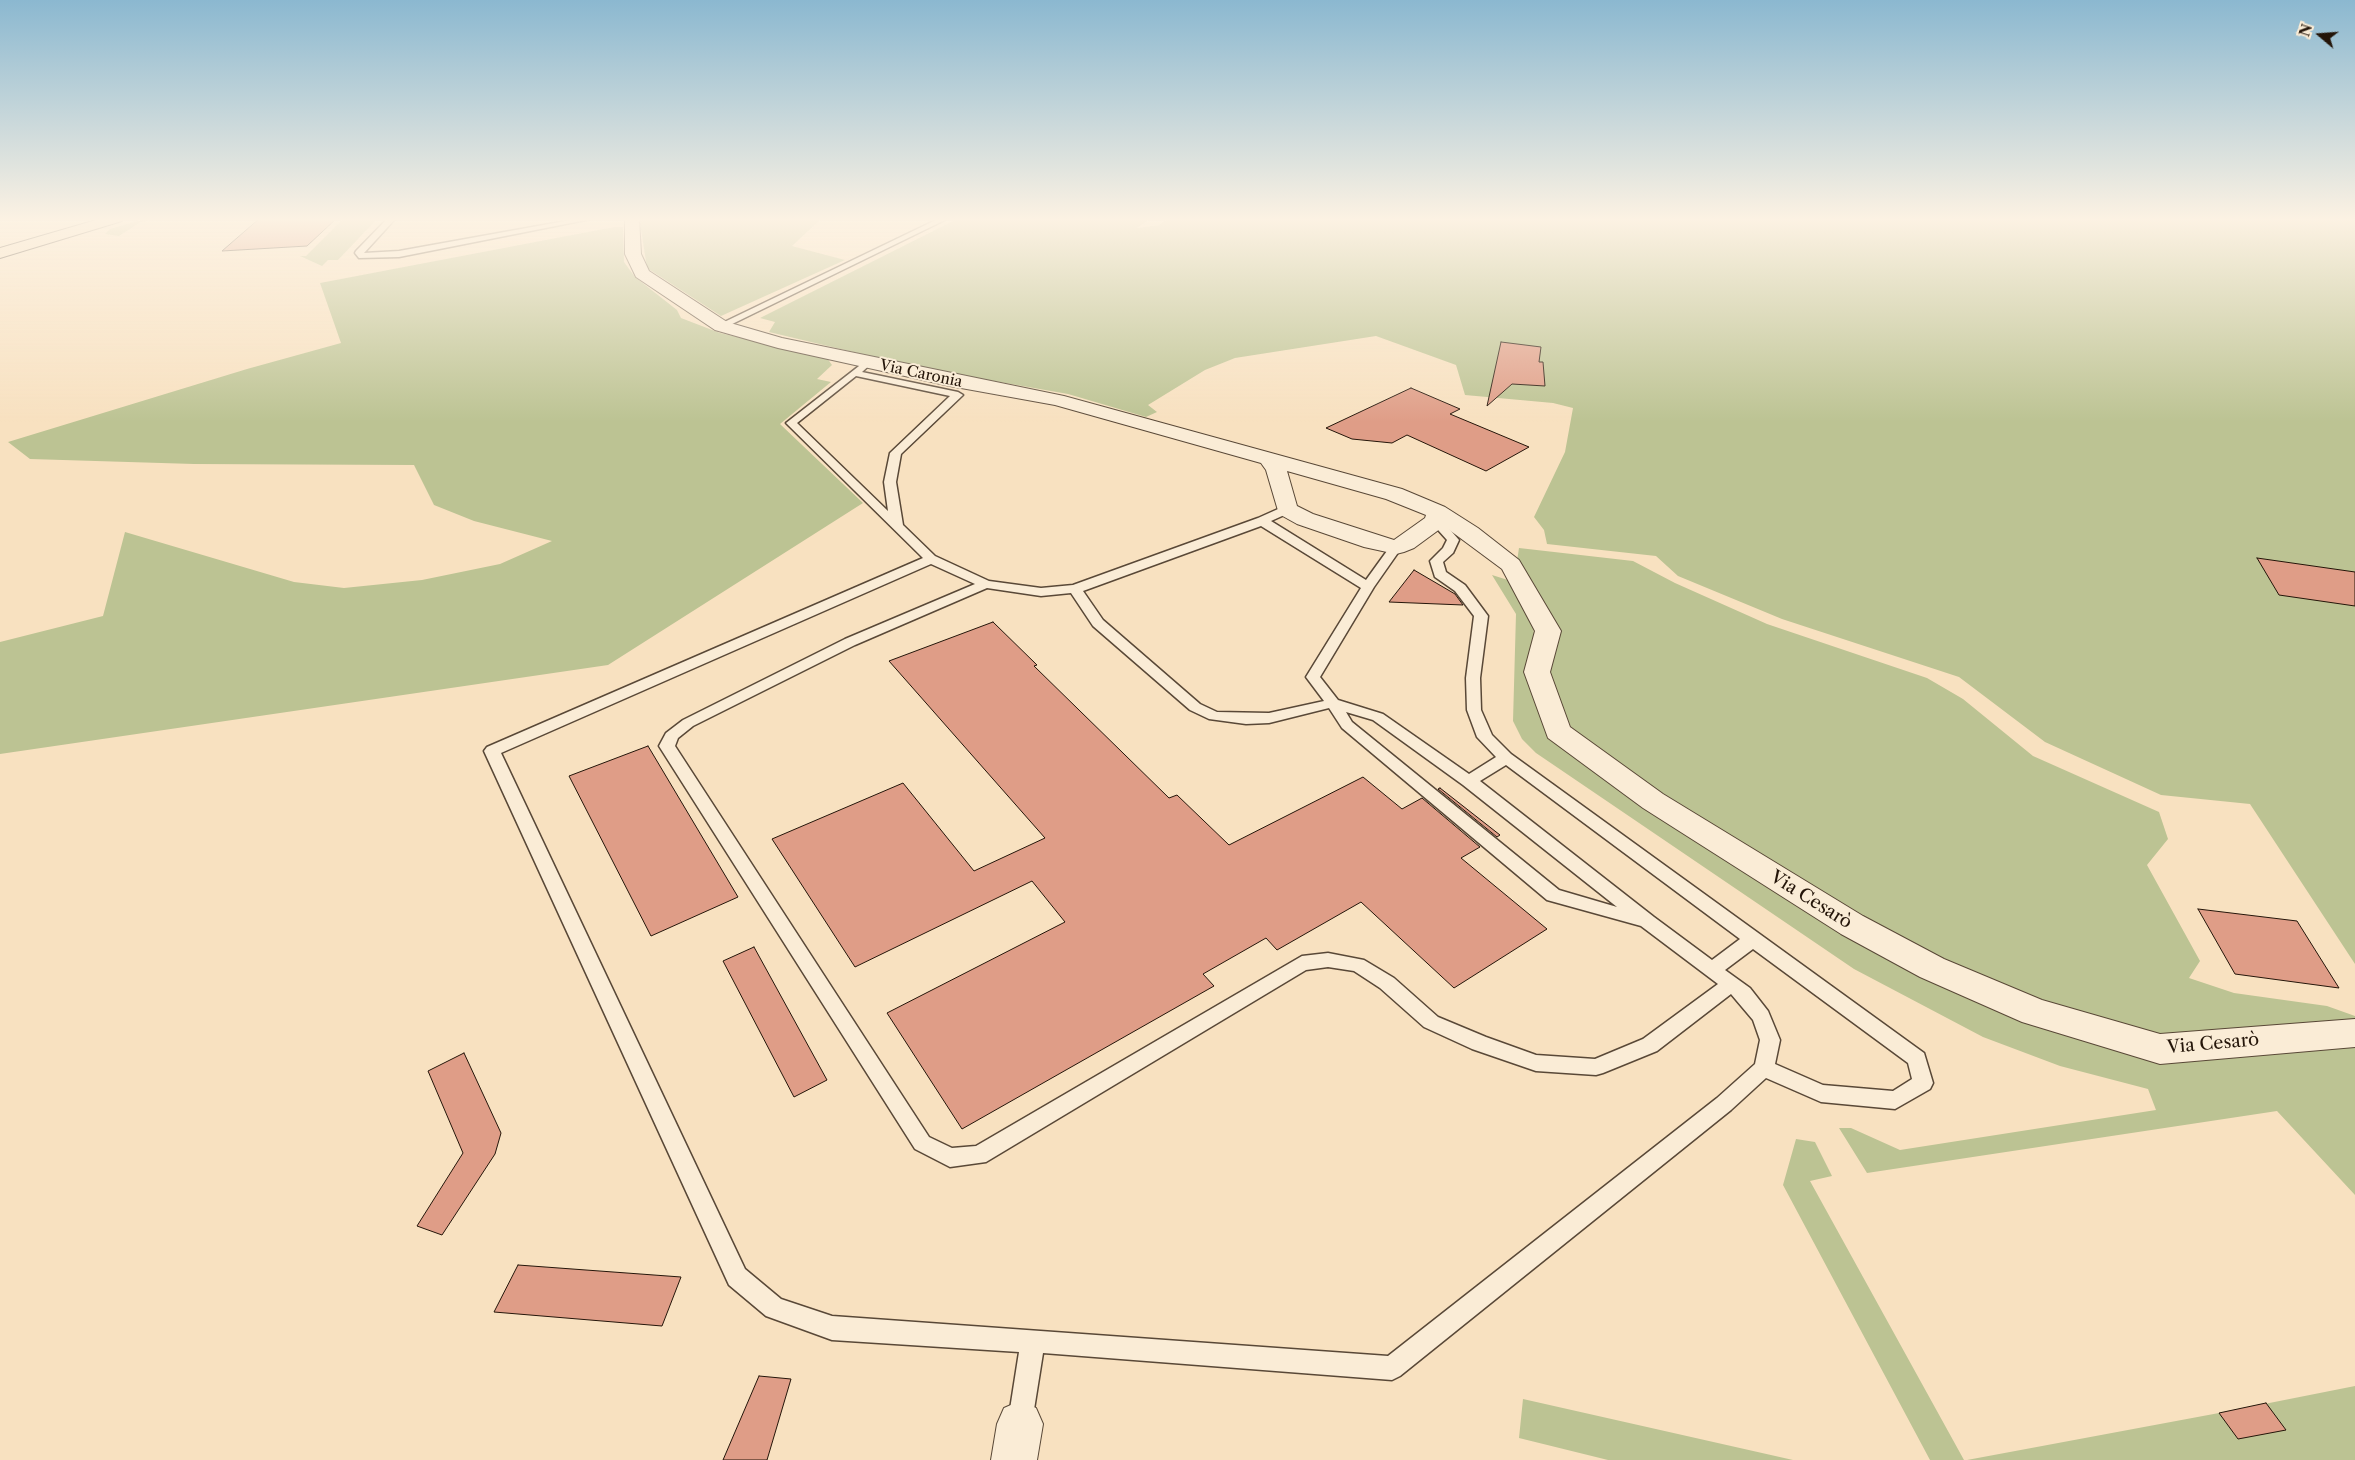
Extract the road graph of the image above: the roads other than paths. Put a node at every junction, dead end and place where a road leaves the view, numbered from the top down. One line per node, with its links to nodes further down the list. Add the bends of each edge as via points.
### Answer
1 (661, 286): 3 (street, Via Caronia)
2 (804, 286): 3 (lane)
3 (722, 326): 4 (street, Via Caronia)
4 (861, 368): 5 (street, Via Caronia, via 1058,400); 9 (lane, via 791,423); 9 (lane, via 958,395 896,453 890,482)
5 (1269, 460): 6 (street, via 1276,470); 7 (street, Via Caronia, via 1394,494)
6 (1287, 509): 8 (lane); 10 (street, via 1364,539)
7 (1436, 516): 10 (street, via 1406,544); 16 (lane, via 1453,540 1449,550 1436,561 1440,574 1460,588 1481,616 1473,678 1474,710 1485,737); 22 (street, Via Cesarò, via 1470,533 1511,565 1548,631 1537,672 1558,732 1653,801 1852,925 1932,968 2034,1012 2160,1049)
8 (1262, 520): 13 (lane); 14 (lane)
9 (898, 528): 11 (lane)
10 (1396, 547): 13 (lane)
11 (930, 559): 12 (lane); 24 (lane, via 492,751 737,1277 774,1308 832,1328)
12 (986, 584): 14 (lane, via 1041,592); 21 (lane, via 850,642 697,719 671,736 667,746 922,1143 950,1158 979,1155 1302,963 1328,960 1358,965 1387,983 1431,1022 1479,1043 1536,1063 1596,1067 1650,1045)
13 (1368, 587): 15 (lane, via 1313,677)
14 (1075, 589): 15 (lane, via 1098,623 1195,707 1214,716 1269,718)
15 (1333, 703): 17 (lane, via 1378,717); 18 (lane, via 1347,725 1553,895)
16 (1506, 758): 17 (lane); 19 (lane)
17 (1469, 780): 18 (lane)
18 (1648, 922): 20 (lane)
19 (1753, 939): 20 (lane); 23 (lane, via 1917,1058 1923,1083 1895,1100 1821,1093)
20 (1712, 970): 21 (lane)
21 (1730, 985): 23 (lane, via 1742,993 1761,1016 1770,1040)
22 (2355, 1033)
23 (1764, 1068): 24 (lane, via 1724,1104 1392,1368)
24 (1033, 1341): 25 (lane)
25 (1017, 1442)

